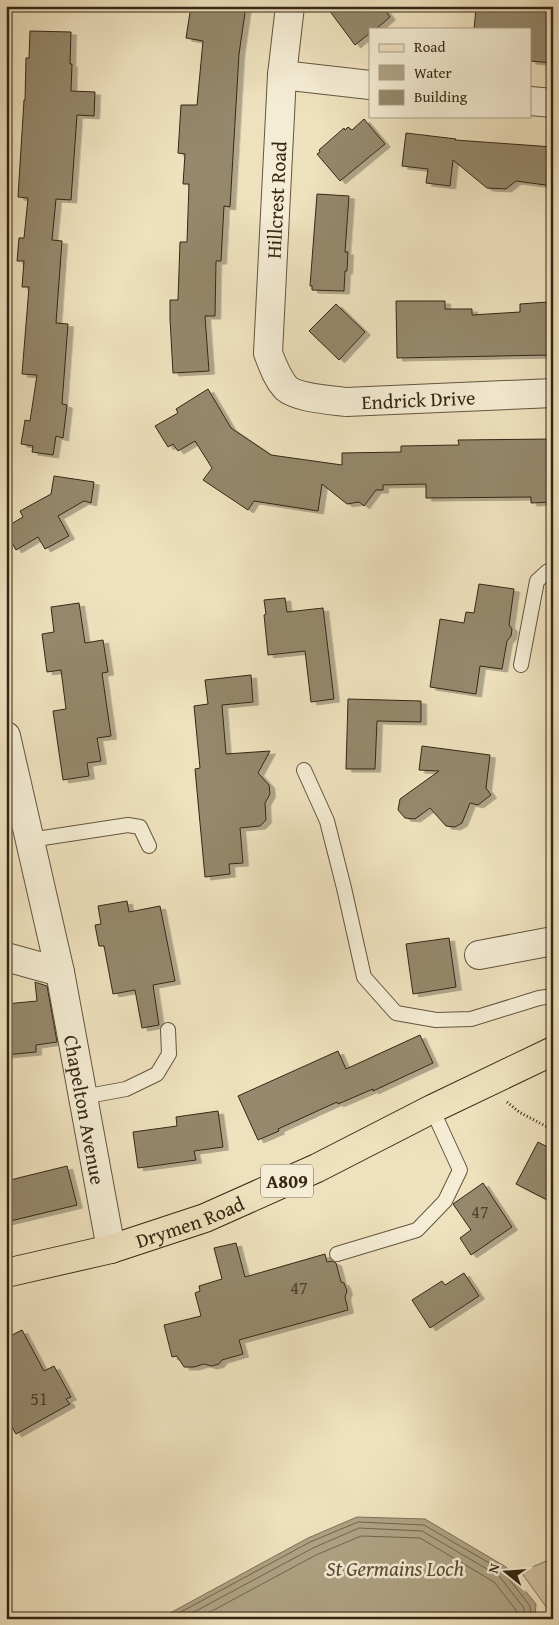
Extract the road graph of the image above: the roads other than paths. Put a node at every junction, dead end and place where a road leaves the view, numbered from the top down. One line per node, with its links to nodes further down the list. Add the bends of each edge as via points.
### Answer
1 (290, 6): 2 (street, Hillcrest Road)
2 (282, 76): 3 (street); 6 (street, Hillcrest Road, via 268,353 274,371)
3 (369, 85)
4 (532, 101): 5 (street)
5 (553, 103)
6 (287, 389): 7 (street, Endrick Drive, via 312,398 346,402)
7 (553, 393)
8 (553, 570): 9 (lane, via 537,581)
9 (521, 665)
10 (6, 736): 12 (street, Chapelton Avenue)
11 (304, 770): 18 (lane, via 327,821 364,977 396,1013 436,1020 471,1019)
12 (30, 840): 13 (lane, via 128,826 140,827); 17 (street, Chapelton Avenue)
13 (149, 846)
14 (553, 941): 15 (street)
15 (479, 955)
16 (6, 957): 17 (street)
17 (60, 972): 21 (street, Chapelton Avenue)
18 (553, 996)
19 (168, 1030): 21 (lane, via 169,1054 157,1074 126,1089)
20 (553, 1051): 22 (main road, Drymen Road / A809)
21 (83, 1096): 23 (street, Chapelton Avenue)
22 (432, 1110): 23 (main road, Drymen Road / A809, via 317,1168 205,1218); 24 (lane, via 460,1170 445,1201 417,1230)
23 (111, 1249): 25 (main road, Drymen Road / A809)
24 (337, 1254)
25 (6, 1273)

